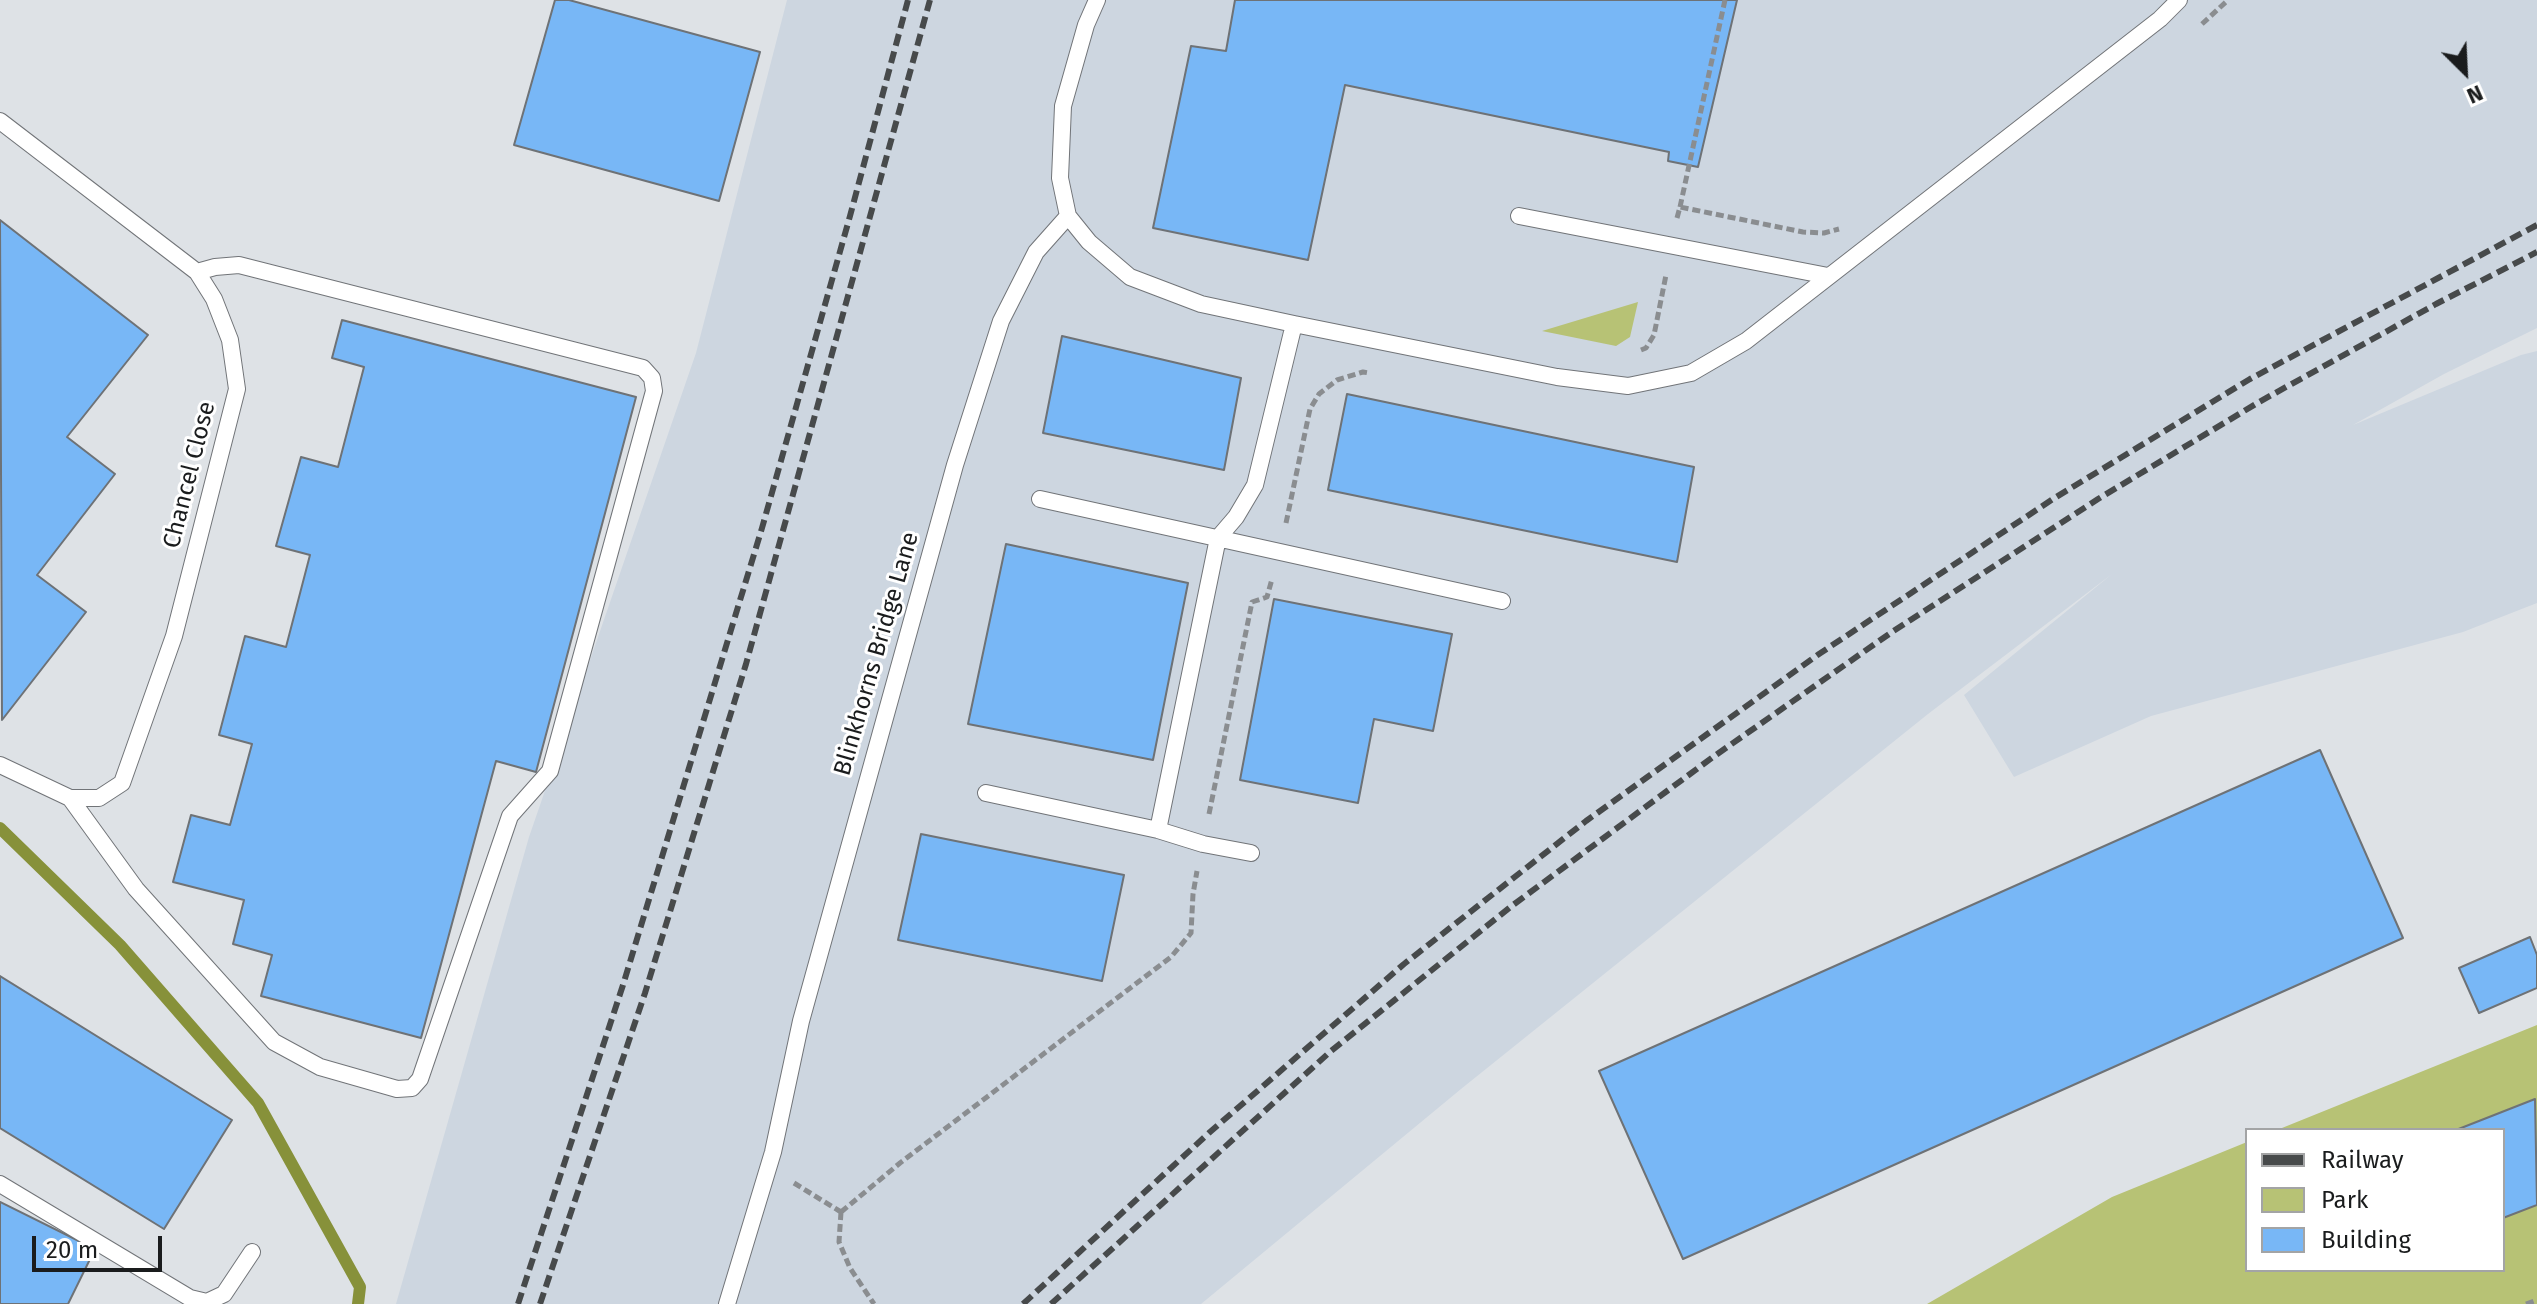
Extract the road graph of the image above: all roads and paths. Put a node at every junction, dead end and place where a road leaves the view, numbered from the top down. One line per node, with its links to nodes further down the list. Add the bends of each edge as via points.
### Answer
1 (1097, 0): 6 (lane, via 1063,106 1060,178)
2 (1725, 0): 5 (path)
3 (2179, 0): 9 (lane)
4 (0, 121): 8 (lane, Chancel Close)
5 (1680, 207)
6 (1068, 216): 10 (lane, via 1130,277 1201,304); 22 (lane, Blinkhorns Bridge Lane, via 1036,252 1001,321 969,422 860,801 801,1021)
7 (1519, 216): 9 (lane)
8 (197, 272): 18 (lane, Chancel Close, via 230,340 237,389 174,636 122,783 99,798); 18 (lane, via 239,265 643,368 654,391 550,771 510,816 420,1079 412,1088 397,1089 320,1067 274,1042 136,889)
9 (1828, 276): 10 (lane, via 1746,341 1691,373 1628,386 1557,377)
10 (1294, 324): 13 (lane, via 1255,485)
11 (1376, 375): 14 (path, via 1363,372 1337,380 1310,409)
12 (1040, 499): 13 (lane)
13 (1218, 538): 14 (lane); 19 (lane)
14 (1279, 553): 15 (lane); 20 (path, via 1267,597 1252,602)
15 (1502, 601)
16 (0, 765): 18 (lane)
17 (986, 793): 19 (lane)
18 (70, 798)
19 (1158, 830): 20 (lane)
20 (1203, 844): 21 (lane); 24 (path, via 1191,933 1171,957)
21 (1251, 853)
22 (773, 1152): 24 (path, via 787,1179); 27 (lane, Blinkhorns Bridge Lane)
23 (0, 1184): 25 (lane, via 190,1298 207,1302 224,1294)
24 (841, 1212): 28 (path, via 839,1242)
25 (252, 1252)
26 (2537, 1300): 29 (path)
27 (727, 1304)
28 (874, 1304)
29 (2526, 1304)

